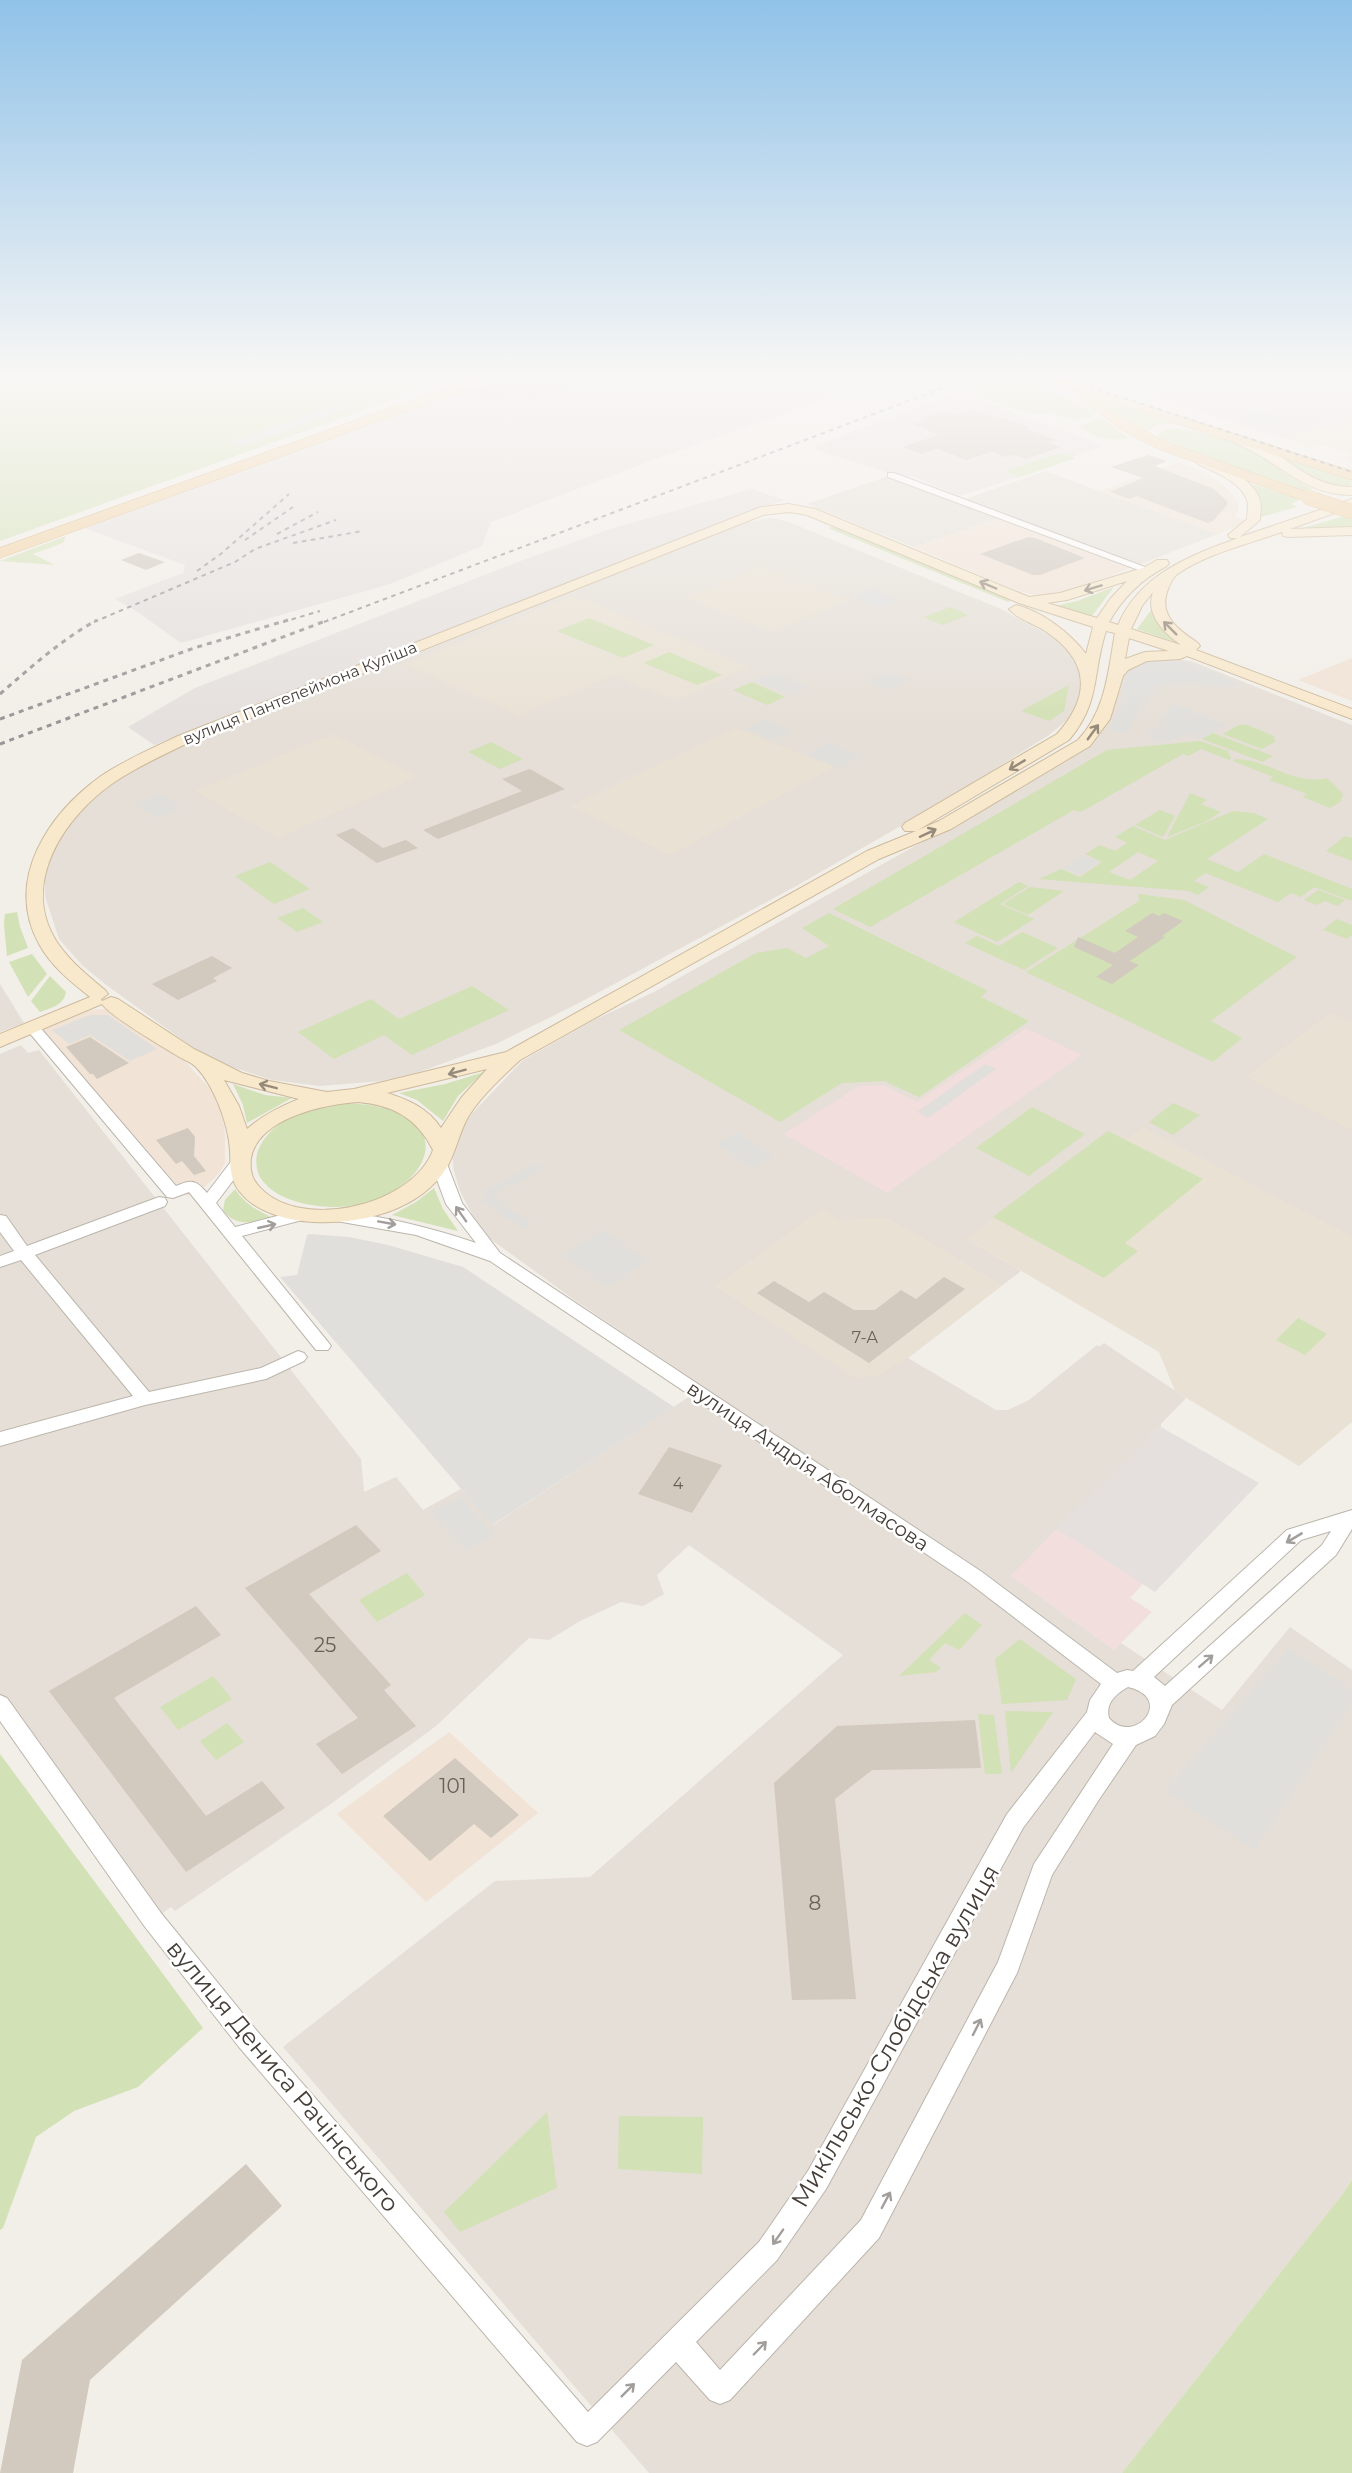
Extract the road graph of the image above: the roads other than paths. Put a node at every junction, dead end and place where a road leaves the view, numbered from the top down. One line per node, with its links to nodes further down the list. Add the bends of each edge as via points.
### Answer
1 (136, 496): 12 (main road)
2 (157, 496): 13 (main road)
3 (949, 496): 14 (street)
4 (1251, 496): 10 (main road, via 1253,520)
5 (1305, 496): 8 (main road, bridge)
6 (1340, 496): 10 (main road)
7 (1352, 503): 11 (main road)
8 (1352, 512)
9 (1352, 531): 11 (main road)
10 (1235, 535): 14 (main road)
11 (1254, 537): 15 (main road)
12 (0, 545)
13 (0, 553)
14 (1148, 570): 16 (main road, one-way to 16, via 1062,597); 17 (main road, via 1121,596)
15 (1171, 572): 18 (main road, via 1140,599); 19 (main road, one-way to 15, via 1169,629 1159,616 1161,586)
16 (1019, 604): 17 (main road); 21 (main road, via 1078,650); 24 (main road, вулиця Пантелеймона Куліша, via 796,513 743,517 184,739 99,786 69,815 37,864 34,894 38,921 51,949 62,965)
17 (1100, 628): 18 (main road); 21 (main road)
18 (1122, 632): 19 (main road); 20 (main road)
19 (1211, 659): 20 (main road, via 1178,655 1136,658); 22 (main road)
20 (1116, 674): 23 (main road, one-way to 20, via 945,825 1084,743 1097,728 1111,699)
21 (1090, 678): 23 (main road, one-way to 23, via 1077,722 1063,737 926,817)
22 (1352, 714)
23 (873, 855): 27 (main road)
24 (101, 1000): 25 (main road); 28 (main road, вулиця Пантелеймона Куліша)
25 (33, 1028): 26 (main road); 34 (street, via 173,1193 192,1185)
26 (0, 1041)
27 (513, 1056): 29 (main road, one-way to 29); 31 (main road, via 467,1103 454,1123)
28 (202, 1062): 30 (main road, вулиця Пантелеймона Куліша, one-way to 28, via 253,1083); 32 (main road, вулиця Пантелеймона Куліша, via 232,1110)
29 (347, 1095): 30 (main road); 31 (main road, via 398,1104 420,1116 434,1131)
30 (325, 1098): 32 (main road, via 290,1109 262,1126 249,1139)
31 (441, 1157): 36 (main road, via 420,1184 402,1197 379,1207); 40 (street, вулиця Андрія Аболмасова, one-way to 31, via 454,1204)
32 (240, 1158): 34 (street); 35 (main road, via 241,1177 249,1190 264,1202)
33 (159, 1202): 39 (street)
34 (207, 1203): 38 (street)
35 (300, 1215): 36 (main road); 38 (street, one-way to 35)
36 (329, 1216): 40 (street, вулиця Андрія Аболмасова, one-way to 40, via 407,1227)
37 (0, 1220): 39 (street)
38 (232, 1233): 42 (street)
39 (24, 1253): 41 (street); 44 (street)
40 (496, 1257): 48 (street, вулиця Андрія Аболмасова, via 975,1577)
41 (0, 1262)
42 (322, 1346)
43 (298, 1357): 44 (street, via 266,1373)
44 (145, 1399): 45 (street)
45 (0, 1439)
46 (1350, 1518): 47 (street, one-way to 47, via 1294,1536); 49 (street, one-way to 46, via 1329,1550)
47 (1138, 1679): 48 (street); 49 (street, via 1155,1688)
48 (1114, 1682): 51 (street, via 1099,1701)
49 (1162, 1700): 52 (street, via 1162,1710 1148,1730)
50 (0, 1704): 54 (street, вулиця Дениса Рачінського, via 153,1920 234,2022)
51 (1096, 1716): 52 (street, via 1108,1731); 53 (street, Микільсько-Слобідська вулиця, one-way to 53, via 1015,1821 818,2181 768,2251)
52 (1129, 1738): 53 (street, one-way to 52, via 720,2390 870,2229 1009,1965 1042,1871)
53 (677, 2342): 54 (street, Микільсько-Слобідська вулиця, one-way to 53)
54 (587, 2432)

